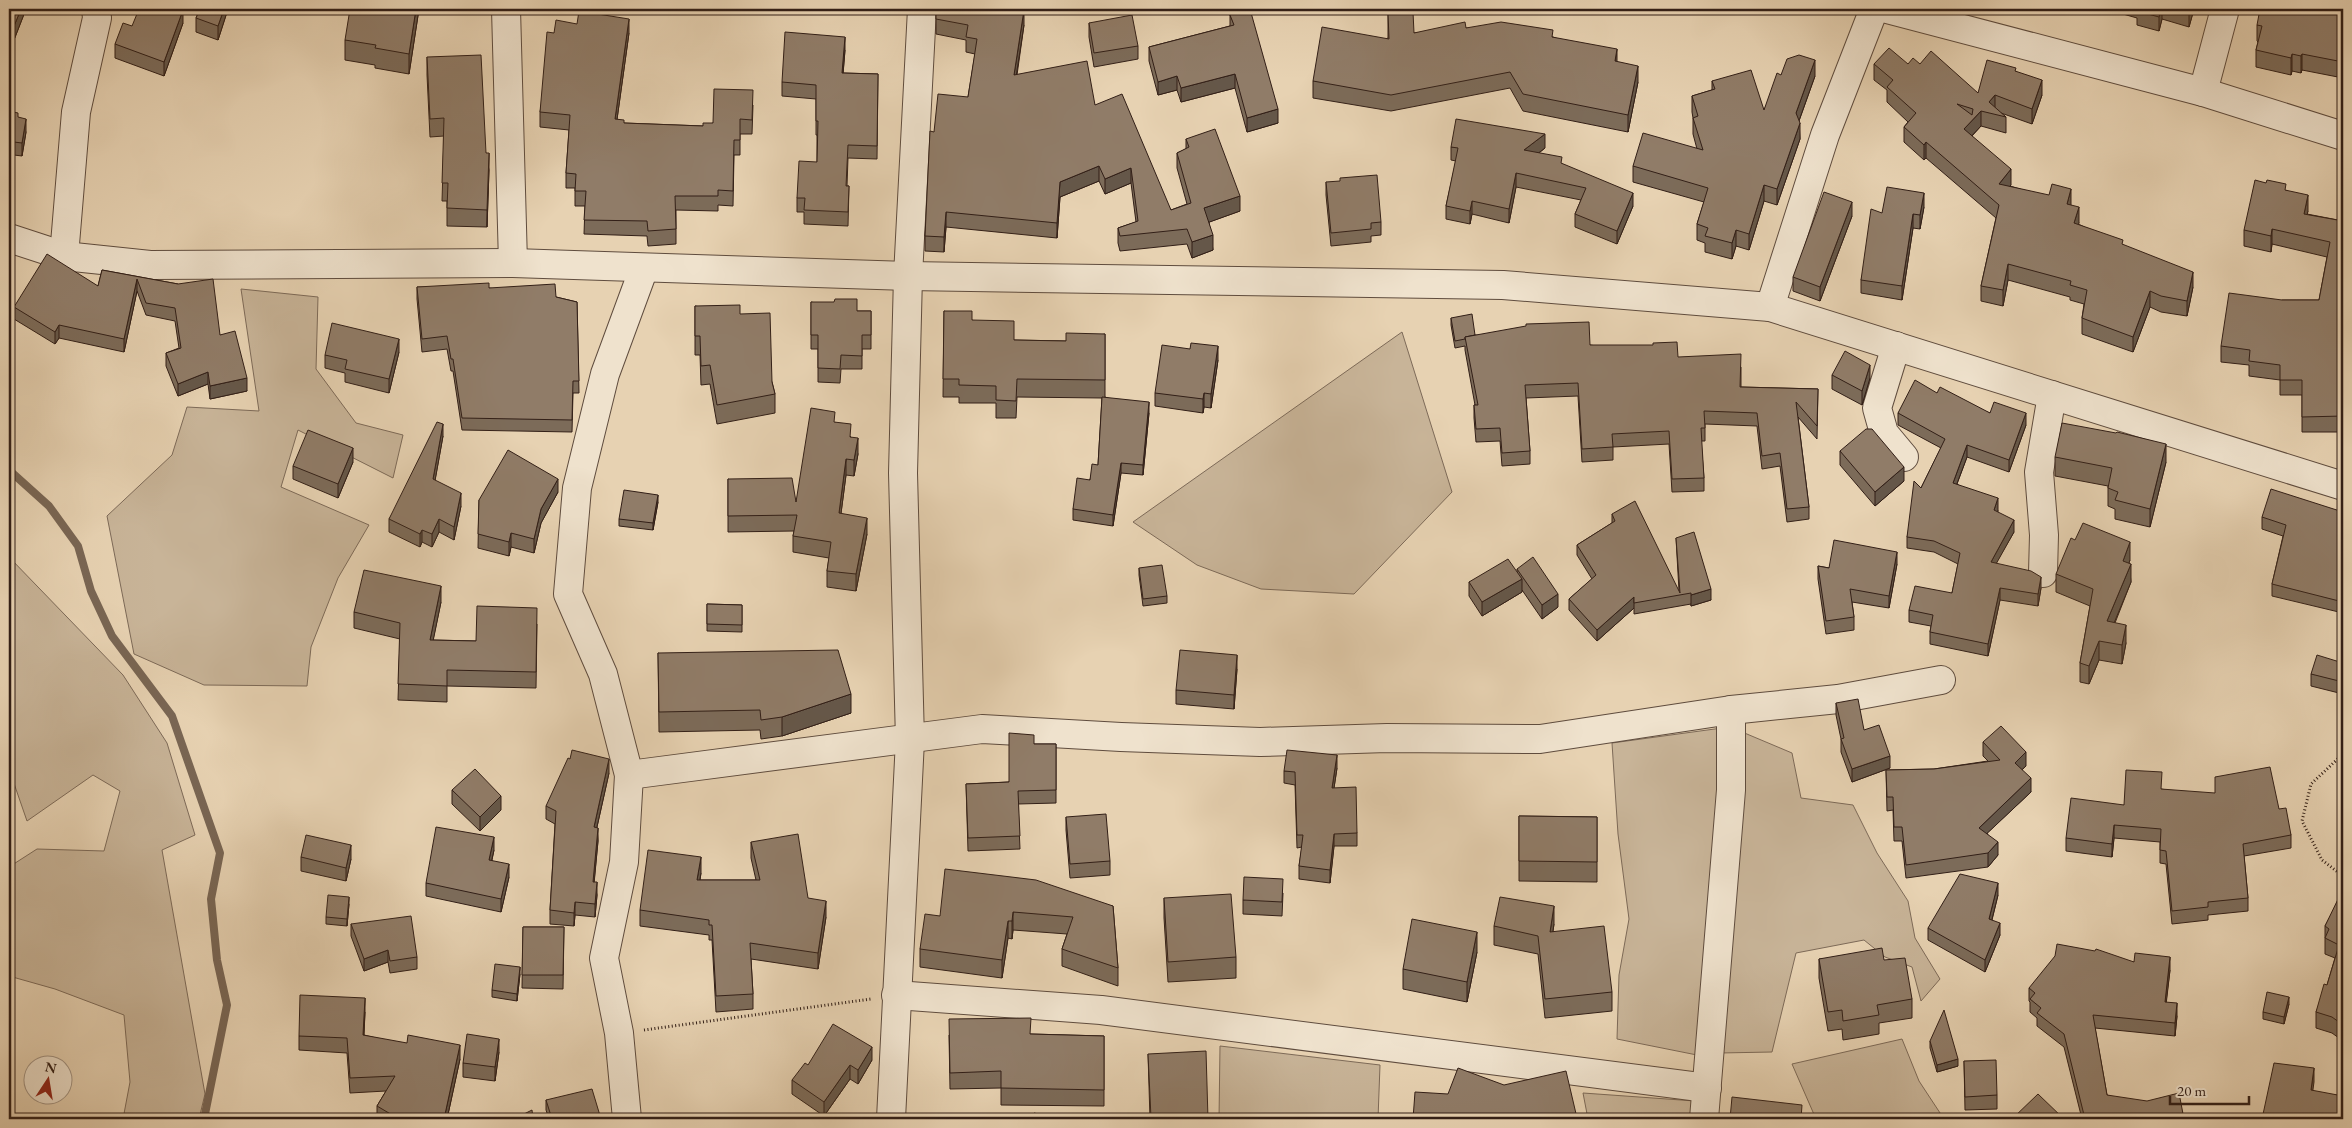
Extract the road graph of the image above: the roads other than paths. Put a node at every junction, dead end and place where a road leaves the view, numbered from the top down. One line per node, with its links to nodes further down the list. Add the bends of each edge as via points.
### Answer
1 (96, 9): 10 (street, via 76,112)
2 (506, 9): 11 (street)
3 (922, 9): 13 (street)
4 (1874, 9): 14 (street, via 1825,135)
5 (1887, 9): 7 (street)
6 (2225, 9): 7 (street)
7 (2204, 92): 8 (street)
8 (2343, 136)
9 (9, 238): 10 (street)
10 (64, 256): 11 (street, via 150,265)
11 (513, 263): 12 (street)
12 (644, 268): 13 (street); 23 (street, via 605,374 577,488 568,594 603,674)
13 (908, 276): 14 (street, via 1502,285); 22 (street, via 904,473)
14 (1770, 307): 15 (street)
15 (1896, 346): 16 (street); 17 (street, via 1877,408 1884,433)
16 (2052, 395): 18 (street); 19 (street, via 2040,472)
17 (1904, 457)
18 (2343, 486)
19 (2043, 574)
20 (1941, 680): 21 (street, via 1838,698)
21 (1731, 710): 22 (street, via 1540,739 1387,738 1260,742 982,729); 25 (street, via 1731,790)
22 (910, 740): 23 (street); 24 (street)
23 (629, 775): 26 (street, via 624,862 604,958 619,1033)
24 (896, 995): 25 (street, via 1101,1010); 27 (street)
25 (1707, 1088): 28 (street)
26 (627, 1119)
27 (891, 1119)
28 (1704, 1119)

